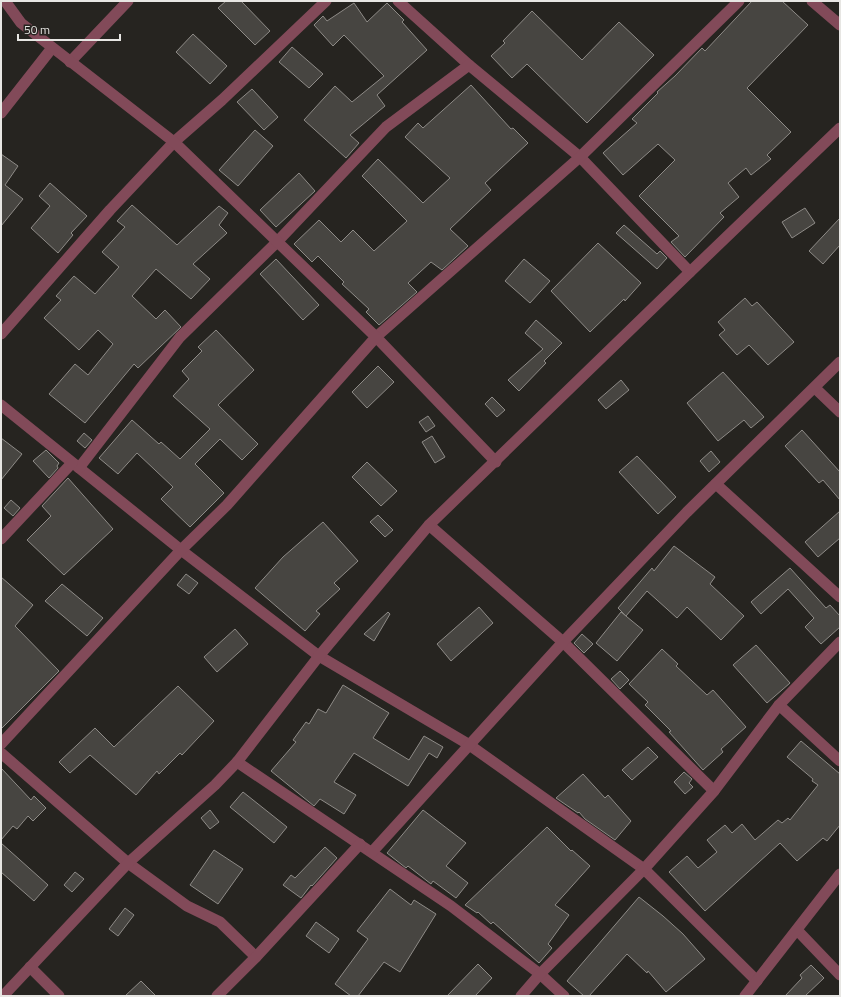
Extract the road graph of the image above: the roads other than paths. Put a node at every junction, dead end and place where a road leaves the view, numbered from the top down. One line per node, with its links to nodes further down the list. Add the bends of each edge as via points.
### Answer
1 (4, 1): 8 (street, via 21,23)
2 (128, 1): 9 (street)
3 (326, 1): 13 (street)
4 (398, 1): 10 (street)
5 (739, 1): 14 (street)
6 (812, 1): 7 (street)
7 (840, 25)
8 (52, 48): 9 (street); 11 (street)
9 (70, 62): 13 (street)
10 (469, 65): 14 (street); 15 (street, via 386,127)
11 (1, 113)
12 (840, 128): 16 (street)
13 (174, 142): 15 (street); 17 (street, via 110,210)
14 (580, 157): 16 (street); 18 (street)
15 (278, 242): 18 (street); 24 (street, via 180,337)
16 (690, 272): 23 (street)
17 (1, 334)
18 (376, 336): 23 (street); 28 (street, via 227,505)
19 (840, 362): 20 (street)
20 (815, 388): 22 (street); 25 (street)
21 (1, 405): 24 (street)
22 (840, 412)
23 (496, 462): 26 (street)
24 (75, 466): 27 (street); 28 (street)
25 (716, 484): 29 (street); 30 (street)
26 (429, 525): 30 (street); 32 (street)
27 (1, 539)
28 (181, 550): 32 (street); 34 (street)
29 (840, 597)
30 (563, 642): 35 (street); 39 (street)
31 (840, 642): 33 (street)
32 (319, 656): 35 (street); 38 (street)
33 (779, 705): 37 (street); 39 (street)
34 (1, 744)
35 (468, 744): 41 (street); 43 (street)
36 (1, 753): 42 (street)
37 (840, 761)
38 (237, 762): 40 (street); 42 (street)
39 (714, 791): 43 (street)
40 (360, 844): 41 (street); 46 (street)
41 (372, 852): 48 (street, via 451,906)
42 (128, 863): 46 (street, via 188,906 220,922); 47 (street)
43 (644, 869): 48 (street); 50 (street)
44 (840, 874): 45 (street)
45 (797, 930): 49 (street); 50 (street)
46 (256, 957): 53 (street)
47 (30, 966): 51 (street); 52 (street)
48 (540, 974): 54 (street); 55 (street)
49 (840, 975)
50 (757, 981): 56 (street)
51 (3, 996)
52 (59, 996)
53 (217, 996)
54 (521, 996)
55 (564, 996)
56 (745, 996)

